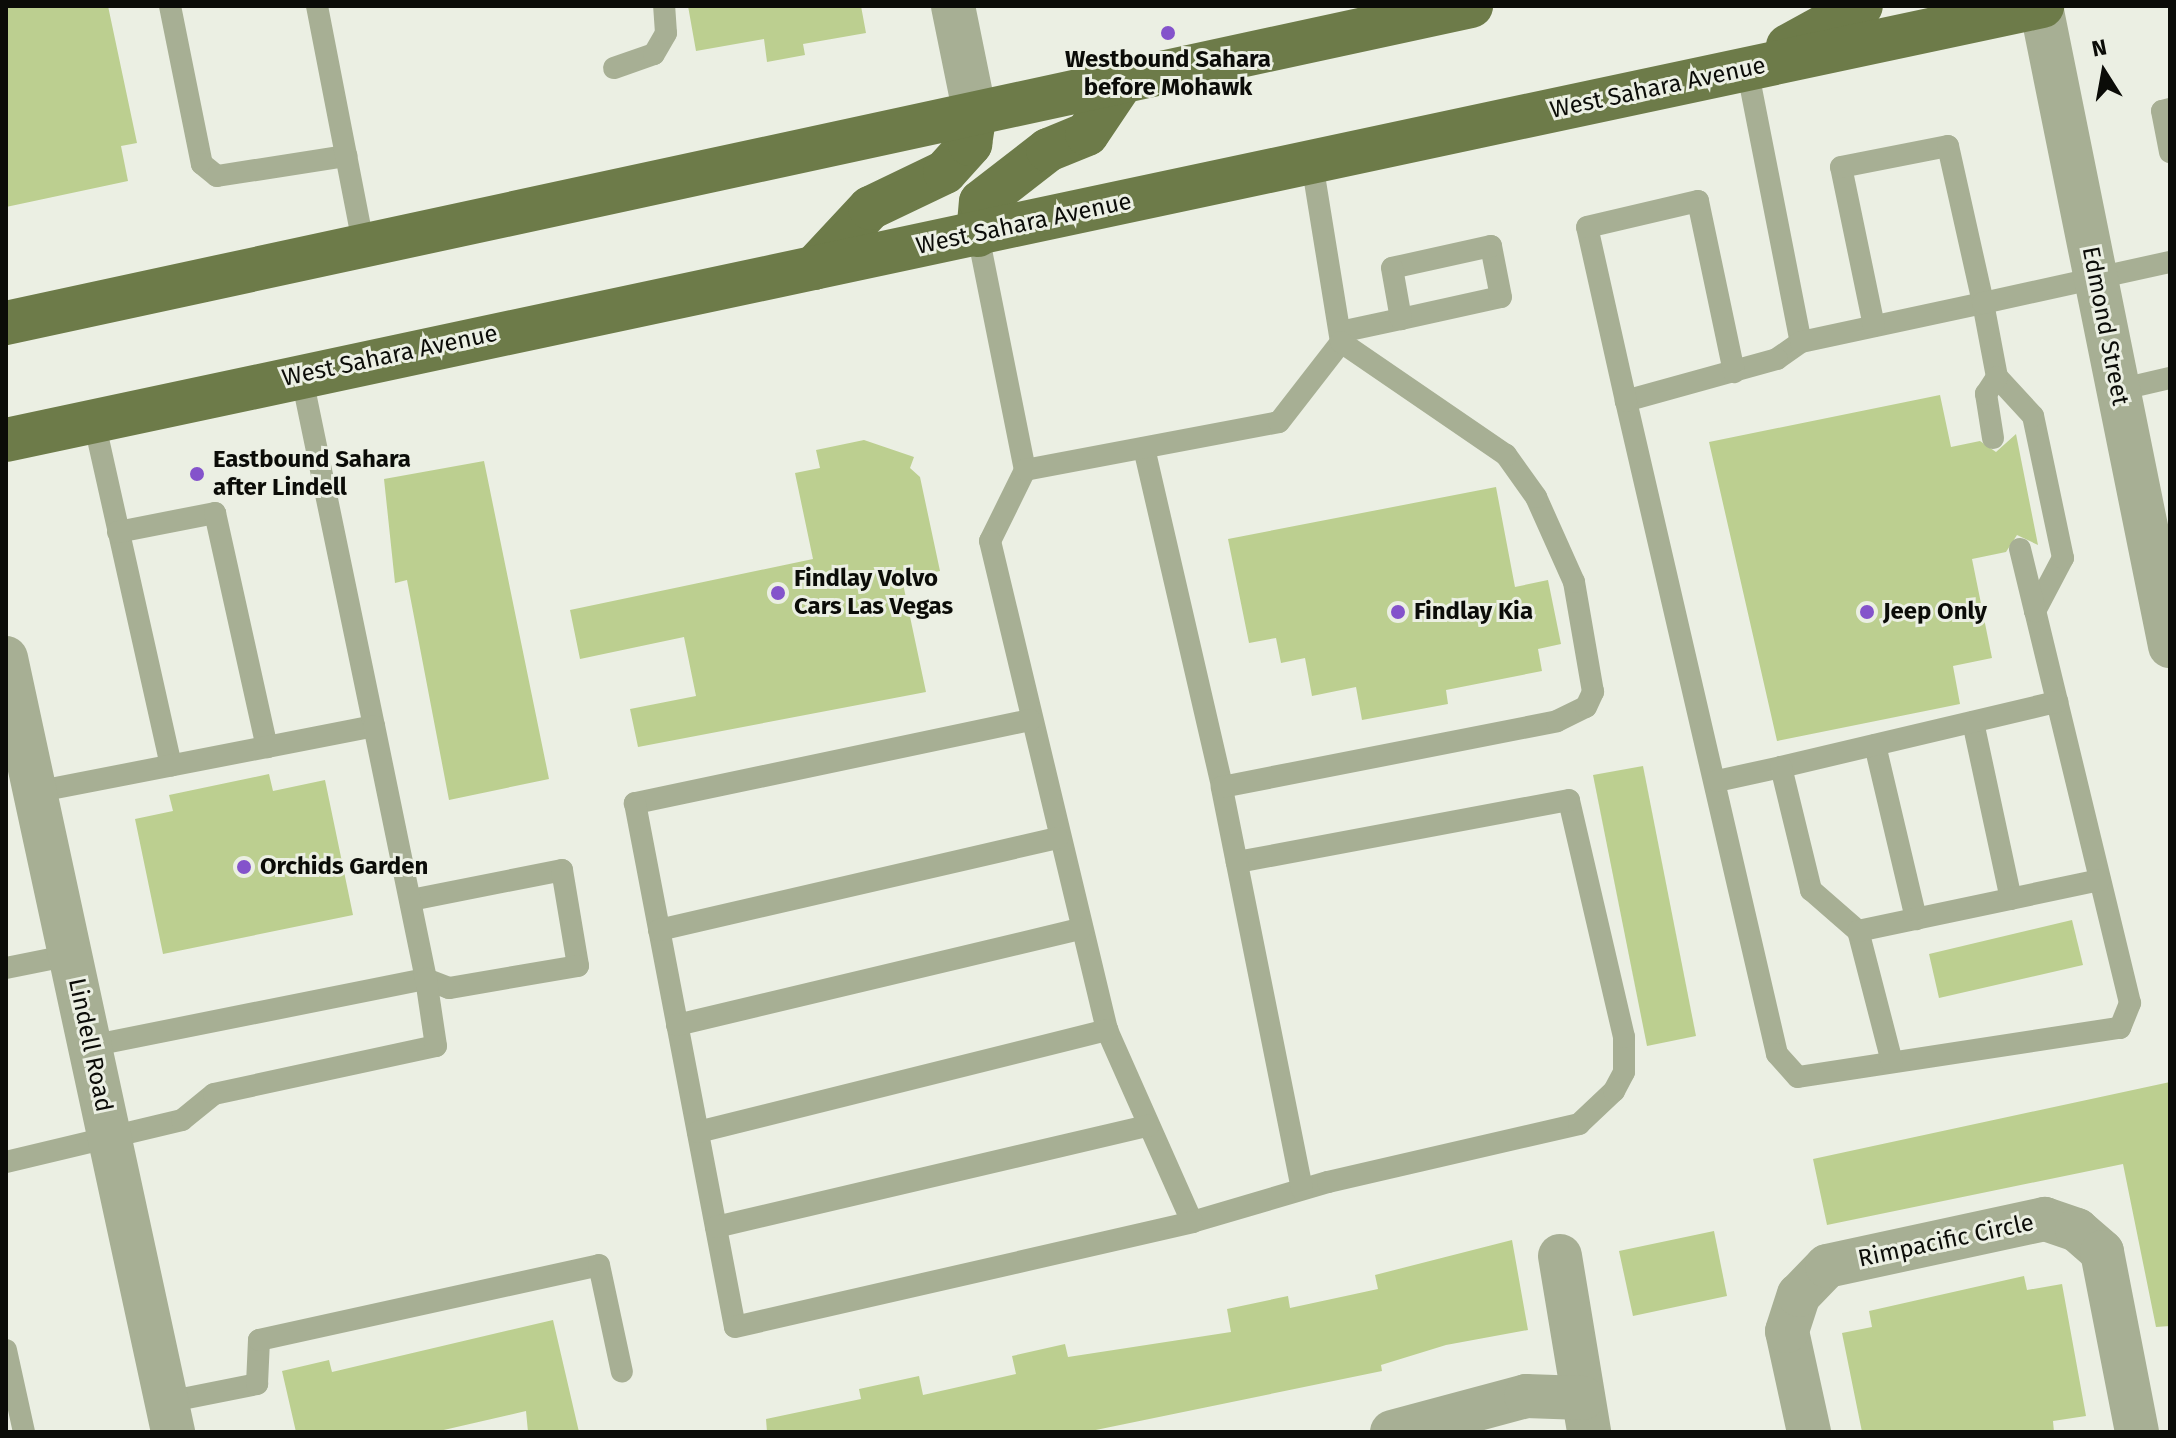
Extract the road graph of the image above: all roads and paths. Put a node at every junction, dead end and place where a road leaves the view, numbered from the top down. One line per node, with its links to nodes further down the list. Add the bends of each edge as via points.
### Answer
1 (170, 6): 14 (lane, via 202,164 217,176)
2 (317, 6): 14 (lane)
3 (664, 6): 8 (lane, via 666,33 654,54)
4 (953, 6): 12 (street)
5 (1471, 6): 10 (main road)
6 (1861, 6): 9 (main road)
7 (2041, 6): 9 (main road, West Sahara Avenue); 20 (street, Edmond Street)
8 (614, 68)
9 (1747, 68): 15 (main road, West Sahara Avenue); 26 (lane)
10 (1122, 82): 12 (main road); 16 (main road, via 1087,134 1048,150 981,202)
11 (2170, 109): 13 (lane, via 2162,111)
12 (975, 114): 17 (main road); 19 (main road, via 970,144 945,172 870,208)
13 (2170, 152)
14 (346, 156): 17 (lane)
15 (1312, 162): 16 (main road, West Sahara Avenue); 25 (lane)
16 (978, 235): 19 (main road, West Sahara Avenue); 37 (lane)
17 (364, 248): 23 (main road)
18 (2170, 262): 20 (lane)
19 (814, 268): 28 (main road, West Sahara Avenue)
20 (2095, 280): 21 (lane); 31 (street, Edmond Street)
21 (1983, 303): 24 (lane); 24 (lane, via 1948,146 1841,167); 29 (lane)
22 (1401, 319): 22 (lane, via 1501,297 1491,246 1392,268); 25 (lane)
23 (6, 323)
24 (1874, 326): 26 (lane)
25 (1340, 337): 36 (lane, via 1279,422); 53 (lane, via 1514,466 1574,582 1593,692 1586,707 1557,721)
26 (1801, 342): 27 (lane, via 1777,359)
27 (1734, 372): 32 (lane); 32 (lane, via 1698,201 1587,227)
28 (301, 375): 33 (main road, West Sahara Avenue); 47 (lane)
29 (1997, 377): 34 (lane, via 1986,394); 41 (lane, via 2033,416 2063,558)
30 (2170, 378): 31 (lane)
31 (2118, 390): 40 (street, Edmond Street)
32 (1626, 401): 52 (lane)
33 (94, 421): 35 (main road, West Sahara Avenue); 38 (lane)
34 (1993, 438)
35 (6, 440)
36 (1144, 448): 37 (lane); 53 (lane)
37 (1025, 470): 45 (lane, via 990,541)
38 (118, 532): 49 (lane, via 215,513); 50 (lane)
39 (2020, 549): 41 (lane)
40 (2162, 563): 42 (street, Edmond Street)
41 (2035, 611): 44 (lane)
42 (2170, 646)
43 (6, 658): 54 (street, Lindell Road)
44 (2057, 702): 46 (lane); 57 (lane)
45 (1030, 720): 55 (lane); 62 (lane, via 635,803)
46 (1973, 722): 48 (lane); 58 (lane)
47 (374, 726): 49 (lane); 59 (lane)
48 (1875, 745): 51 (lane); 60 (lane)
49 (267, 747): 50 (lane)
50 (171, 766): 54 (lane)
51 (1781, 767): 52 (lane); 63 (lane, via 1811,890)
52 (1717, 781): 70 (lane, via 1777,1054 1798,1077)
53 (1222, 787): 56 (lane)
54 (35, 792): 64 (street, Lindell Road)
55 (1058, 838): 61 (lane); 62 (lane)
56 (1237, 862): 75 (lane); 75 (lane, via 1562,796 1569,800 1624,1037 1624,1072 1579,1124)
57 (2100, 880): 58 (lane); 70 (lane, via 2130,1003 2120,1028)
58 (2011, 899): 60 (lane)
59 (411, 900): 66 (lane); 66 (lane, via 562,870 578,966 449,988)
60 (1916, 919): 63 (lane)
61 (1081, 929): 67 (lane); 68 (lane)
62 (659, 930): 67 (lane)
63 (1858, 931): 70 (lane)
64 (71, 955): 65 (lane); 69 (street, Lindell Road)
65 (6, 968)
66 (426, 979): 69 (lane); 73 (lane, via 436,1046 214,1094 182,1120)
67 (677, 1025): 72 (lane)
68 (1107, 1030): 71 (lane); 72 (lane)
69 (90, 1046): 73 (street, Lindell Road)
70 (1892, 1062)
71 (1148, 1126): 76 (lane); 77 (lane)
72 (698, 1132): 77 (lane)
73 (110, 1140): 74 (lane); 82 (street, Lindell Road)
74 (6, 1162)
75 (1302, 1189): 76 (lane)
76 (1192, 1222): 77 (lane, via 735,1327)
77 (716, 1227)
78 (1560, 1256): 81 (street)
79 (6, 1350): 83 (lane)
80 (622, 1372): 82 (lane, via 599,1265 259,1340 257,1384)
81 (1586, 1415): 84 (street, via 1526,1396)
82 (170, 1417)
83 (24, 1432)
84 (1392, 1432)
85 (1809, 1432): 86 (street, Rimpacific Circle, via 1787,1331 1799,1295 1827,1266 2045,1219 2077,1230 2102,1252)
86 (2137, 1432)

